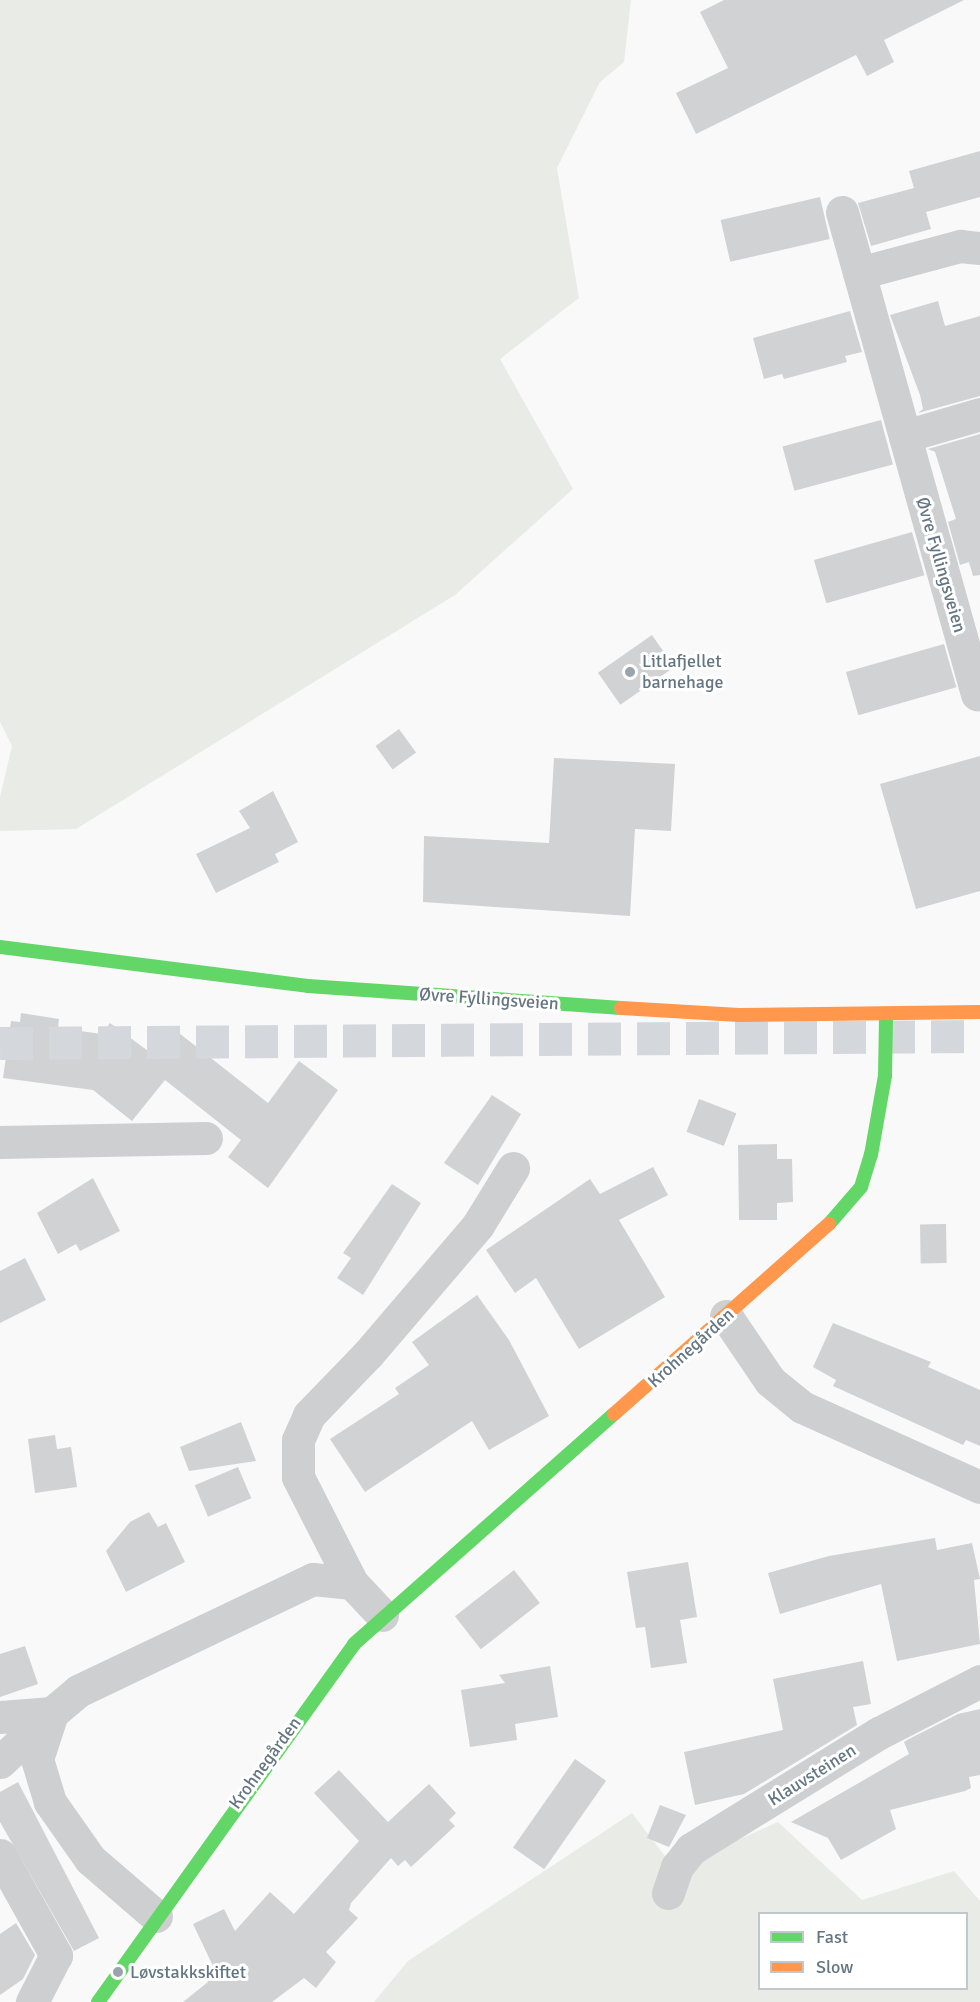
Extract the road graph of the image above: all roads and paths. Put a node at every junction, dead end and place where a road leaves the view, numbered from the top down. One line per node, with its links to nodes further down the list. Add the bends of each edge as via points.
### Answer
1 (842, 212): 3 (street, Øvre Fyllingsveien)
2 (980, 248): 3 (street, via 960,246)
3 (859, 273): 5 (street, Øvre Fyllingsveien)
4 (980, 414): 5 (street)
5 (905, 436): 6 (street, Øvre Fyllingsveien)
6 (977, 694)
7 (0, 947): 9 (main road, Øvre Fyllingsveien, via 331,988 727,1014)
8 (980, 1012): 9 (main road, Øvre Fyllingsveien)
9 (886, 1016): 13 (main road, Krohnegården, via 885,1076 861,1187 845,1210)
10 (206, 1138): 11 (street)
11 (0, 1142)
12 (513, 1168): 15 (street, via 478,1225 369,1354 309,1415 298,1440 298,1476)
13 (726, 1316): 14 (street, via 770,1381 802,1407); 16 (main road, Krohnegården)
14 (980, 1487)
15 (352, 1583): 16 (street); 18 (street, via 313,1579 78,1691)
16 (382, 1615): 23 (main road, Krohnegården, via 316,1692)
17 (980, 1681): 22 (street, Klauvsteinen, via 879,1733 691,1849 677,1867)
18 (52, 1713): 19 (street); 20 (street); 23 (street, via 37,1759 50,1802 90,1859)
19 (0, 1718)
20 (0, 1762)
21 (0, 1855): 24 (street, via 56,1955)
22 (669, 1893)
23 (156, 1916): 25 (main road, Krohnegården)
24 (32, 2002)
25 (98, 2002)

